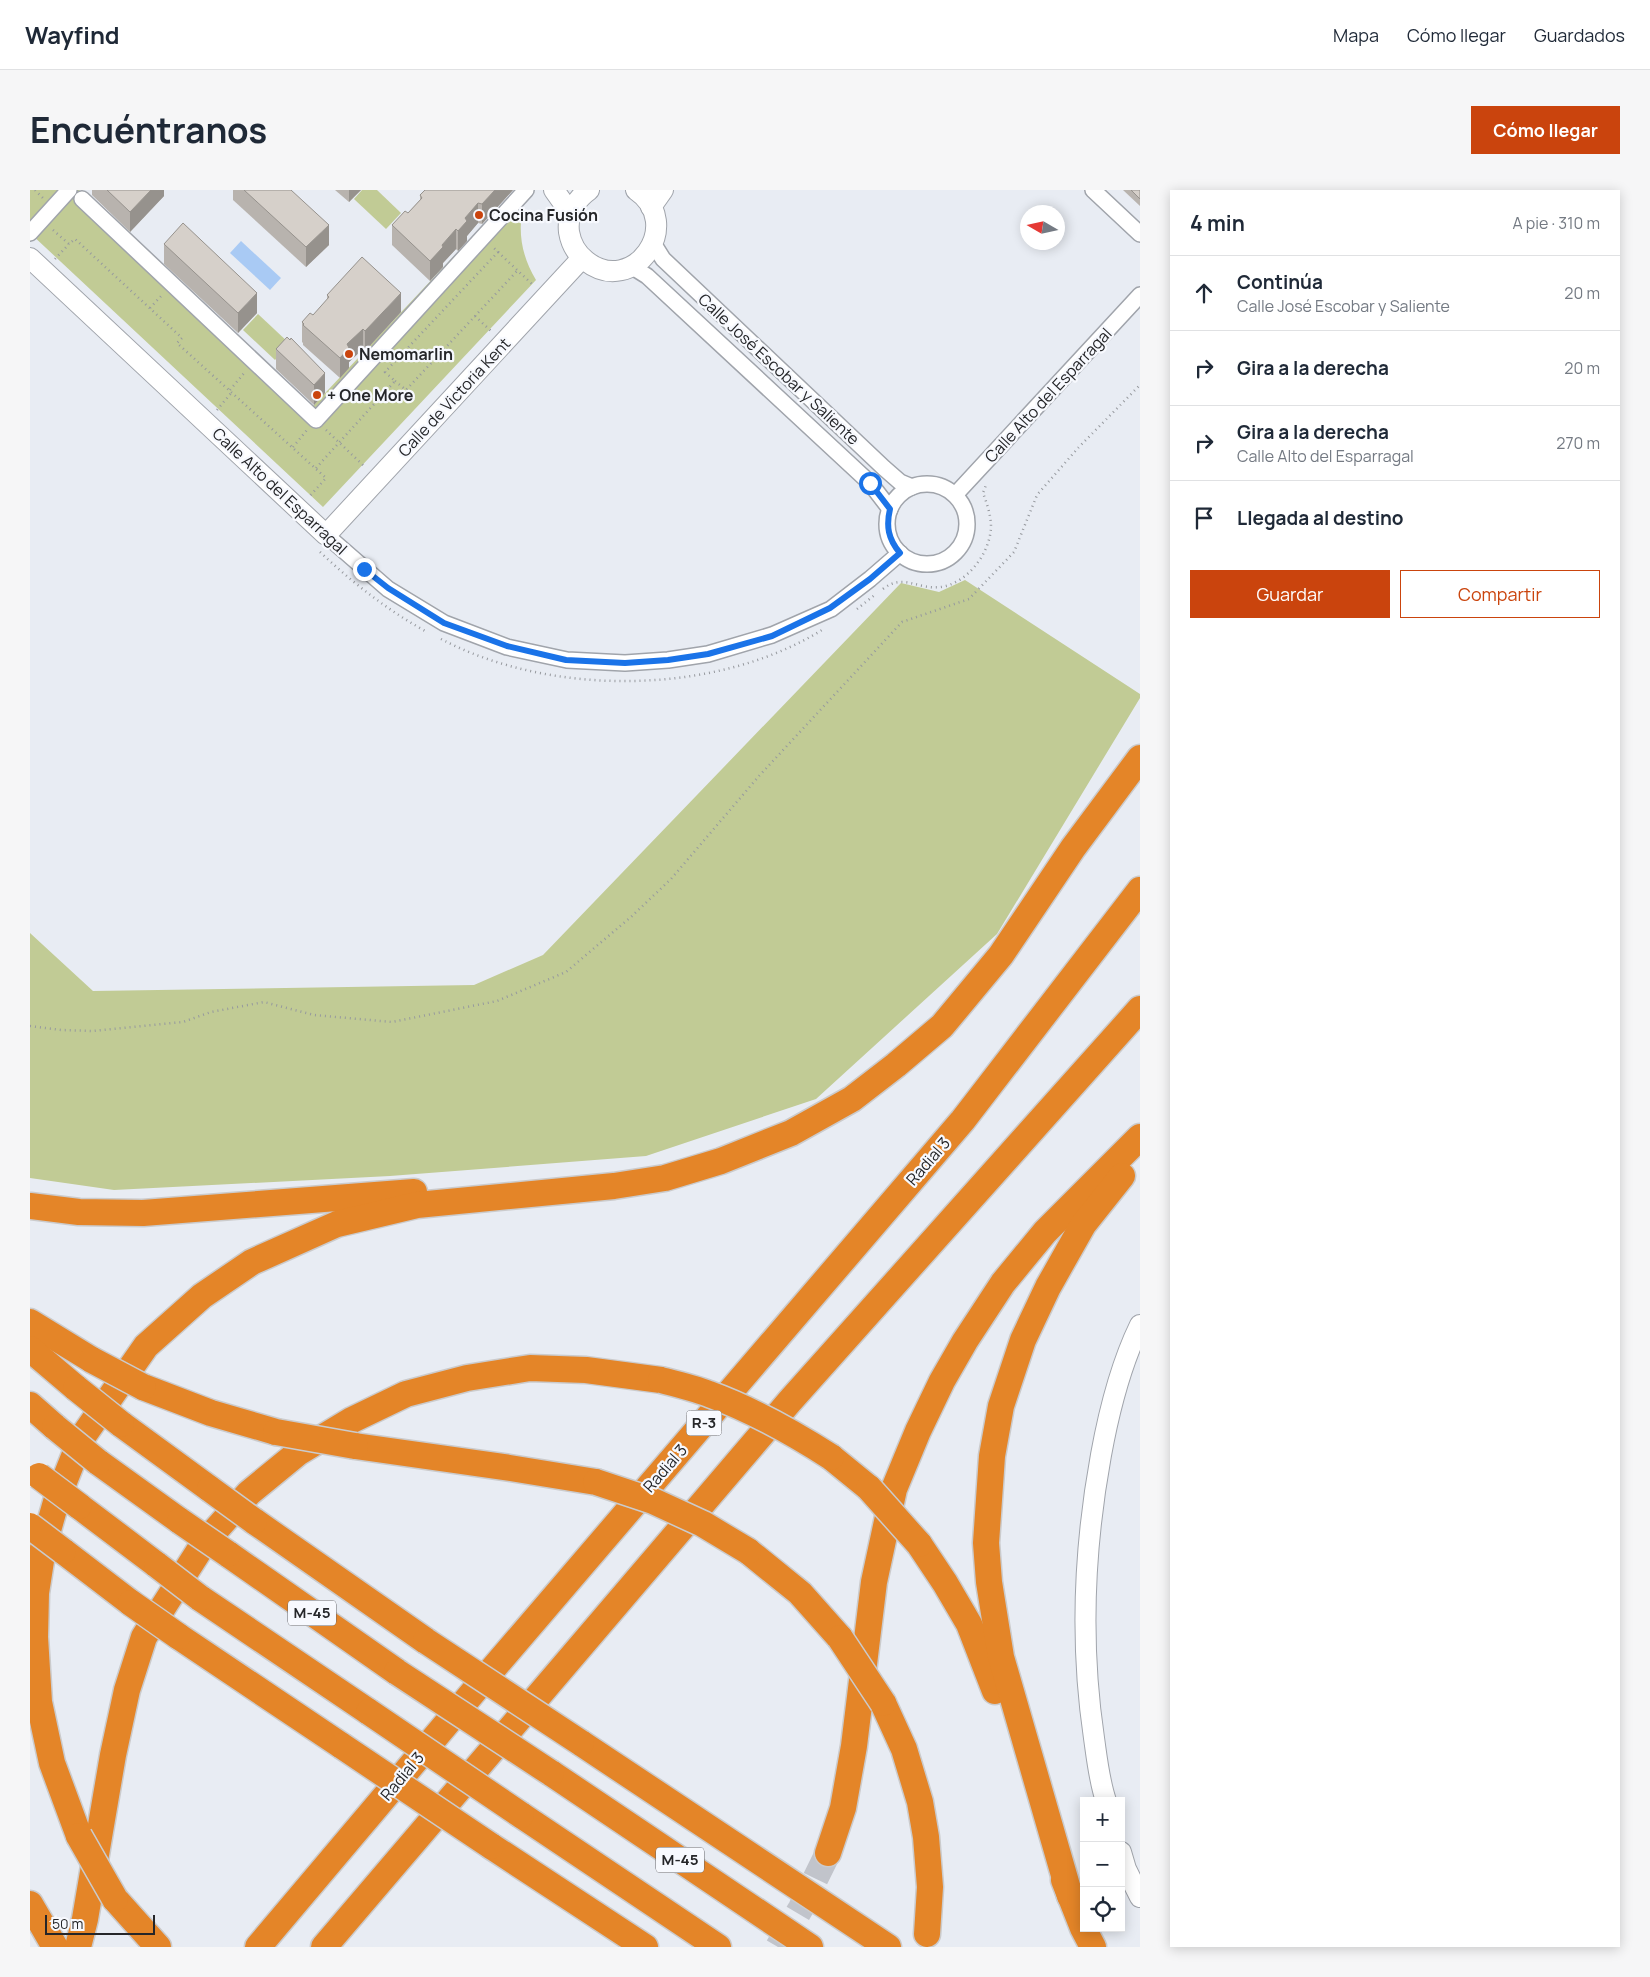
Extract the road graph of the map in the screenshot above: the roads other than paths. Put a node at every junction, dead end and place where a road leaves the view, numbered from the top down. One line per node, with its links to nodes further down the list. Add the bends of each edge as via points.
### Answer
1 (526, 190): 7 (street, via 316,420)
2 (554, 190): 9 (street)
3 (589, 190): 9 (street)
4 (636, 190): 8 (street)
5 (663, 190): 8 (street)
6 (1093, 190): 11 (street)
7 (76, 194): 10 (street)
8 (651, 207): 12 (street, via 656,225)
9 (570, 214): 14 (street, via 570,238)
10 (30, 233)
11 (1140, 234)
12 (653, 243): 15 (street, via 648,252); 17 (street, Calle José Escobar y Saliente, via 662,259 900,482)
13 (30, 258): 20 (street, Calle Alto del Esparragal)
14 (582, 258): 15 (street, via 605,270); 20 (street, Calle de Victoria Kent)
15 (631, 266): 19 (street, Calle José Escobar y Saliente, via 647,276 863,476)
16 (1140, 295): 18 (street, Calle Alto del Esparragal)
17 (912, 487): 18 (street, via 935,484); 19 (street, via 903,492)
18 (955, 495): 21 (street, via 963,506 968,526 956,552 932,564 911,561)
19 (890, 509): 21 (street, via 888,533)
20 (320, 541): 21 (street, Calle Alto del Esparragal, via 444,623 507,646 558,658 625,663 708,654 772,636 830,608)
21 (900, 553)
22 (1140, 758): 29 (highway, via 1073,848 1001,955 942,1026 896,1066 852,1099 791,1133 721,1161 665,1178)
23 (1140, 890): 46 (highway, Radial 3 / R-3, via 963,1120)
24 (1140, 1009): 26 (highway)
25 (1140, 1031): 26 (highway)
26 (1070, 1087): 47 (highway, via 790,1401)
27 (1140, 1137): 38 (highway, via 1045,1232 1003,1283 965,1341 918,1430 894,1489 874,1582 852,1755 843,1808)
28 (1140, 1153): 40 (highway, via 1083,1225 1048,1287 1023,1340 1001,1406 992,1456 986,1543 1001,1657)
29 (614, 1186): 30 (highway, via 528,1184 143,1213 79,1212); 45 (highway, bridge, via 417,1205 337,1224 252,1262 202,1296 146,1346 81,1439 53,1511 43,1548 36,1593 39,1702 52,1763 79,1836 115,1899)
30 (30, 1206)
31 (30, 1322): 43 (highway, bridge, via 143,1387 211,1413 276,1432 596,1482 653,1501 703,1524 748,1551 800,1593 840,1638 883,1703 904,1749 920,1802 930,1887)
32 (1140, 1325): 37 (street, via 1109,1409 1088,1546 1085,1621 1089,1704)
33 (30, 1349): 51 (highway, bridge, via 121,1424 210,1490 426,1641)
34 (30, 1405): 50 (highway, M-45, bridge, via 98,1462 397,1672)
35 (34, 1472): 49 (highway, bridge, via 200,1598)
36 (30, 1526): 48 (highway, bridge, via 178,1636)
37 (1105, 1797)
38 (828, 1853)
39 (1125, 1866): 41 (street)
40 (1070, 1896): 44 (highway, bridge, via 969,1624 919,1544 869,1488 831,1457 792,1432 707,1393 661,1380 586,1370 530,1368 467,1378 406,1394 352,1420 299,1452 249,1493 204,1542 144,1637 127,1690 113,1755 85,1919); 52 (highway)
41 (1140, 1896)
42 (30, 1904): 44 (highway)
43 (927, 1934)
44 (62, 1946)
45 (158, 1947)
46 (258, 1947)
47 (324, 1947)
48 (645, 1947)
49 (718, 1947)
50 (810, 1947)
51 (888, 1947)
52 (1093, 1947)

